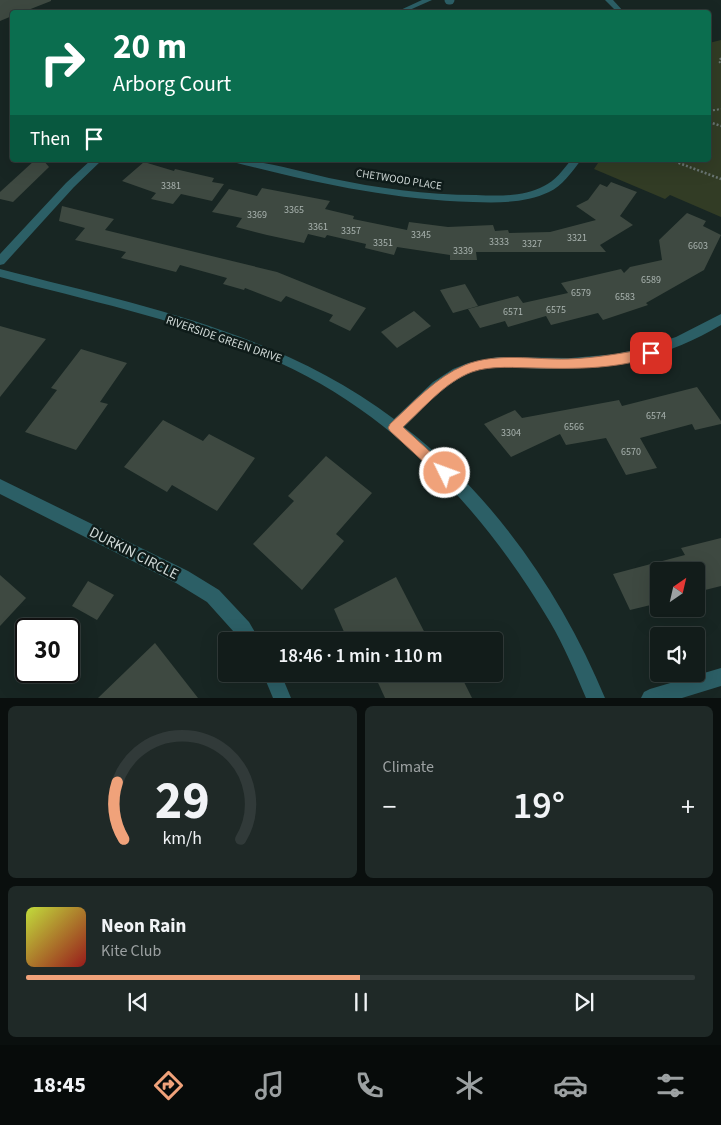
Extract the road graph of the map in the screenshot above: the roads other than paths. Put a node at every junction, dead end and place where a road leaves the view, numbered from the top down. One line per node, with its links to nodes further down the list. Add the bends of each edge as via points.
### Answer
1 (428, 0): 3 (street)
2 (609, 0): 4 (street)
3 (405, 10)
4 (618, 10)
5 (95, 162): 8 (street)
6 (246, 162): 7 (street, CHETWOOD PLACE, via 381,190 454,199 511,198 547,190)
7 (574, 162)
8 (0, 261)
9 (0, 273): 11 (street, RIVERSIDE GREEN DRIVE, via 236,340 285,360 336,387)
10 (721, 319): 11 (street, via 686,340 651,353 602,362 504,362 469,368 445,381)
11 (395, 428): 17 (street, RIVERSIDE GREEN DRIVE, via 477,505 507,542 556,618)
12 (0, 486): 13 (street, DURKIN CIRCLE, via 213,596)
13 (246, 632)
14 (721, 676): 18 (street)
15 (275, 682): 16 (street)
16 (282, 698)
17 (596, 698)
18 (650, 698)

